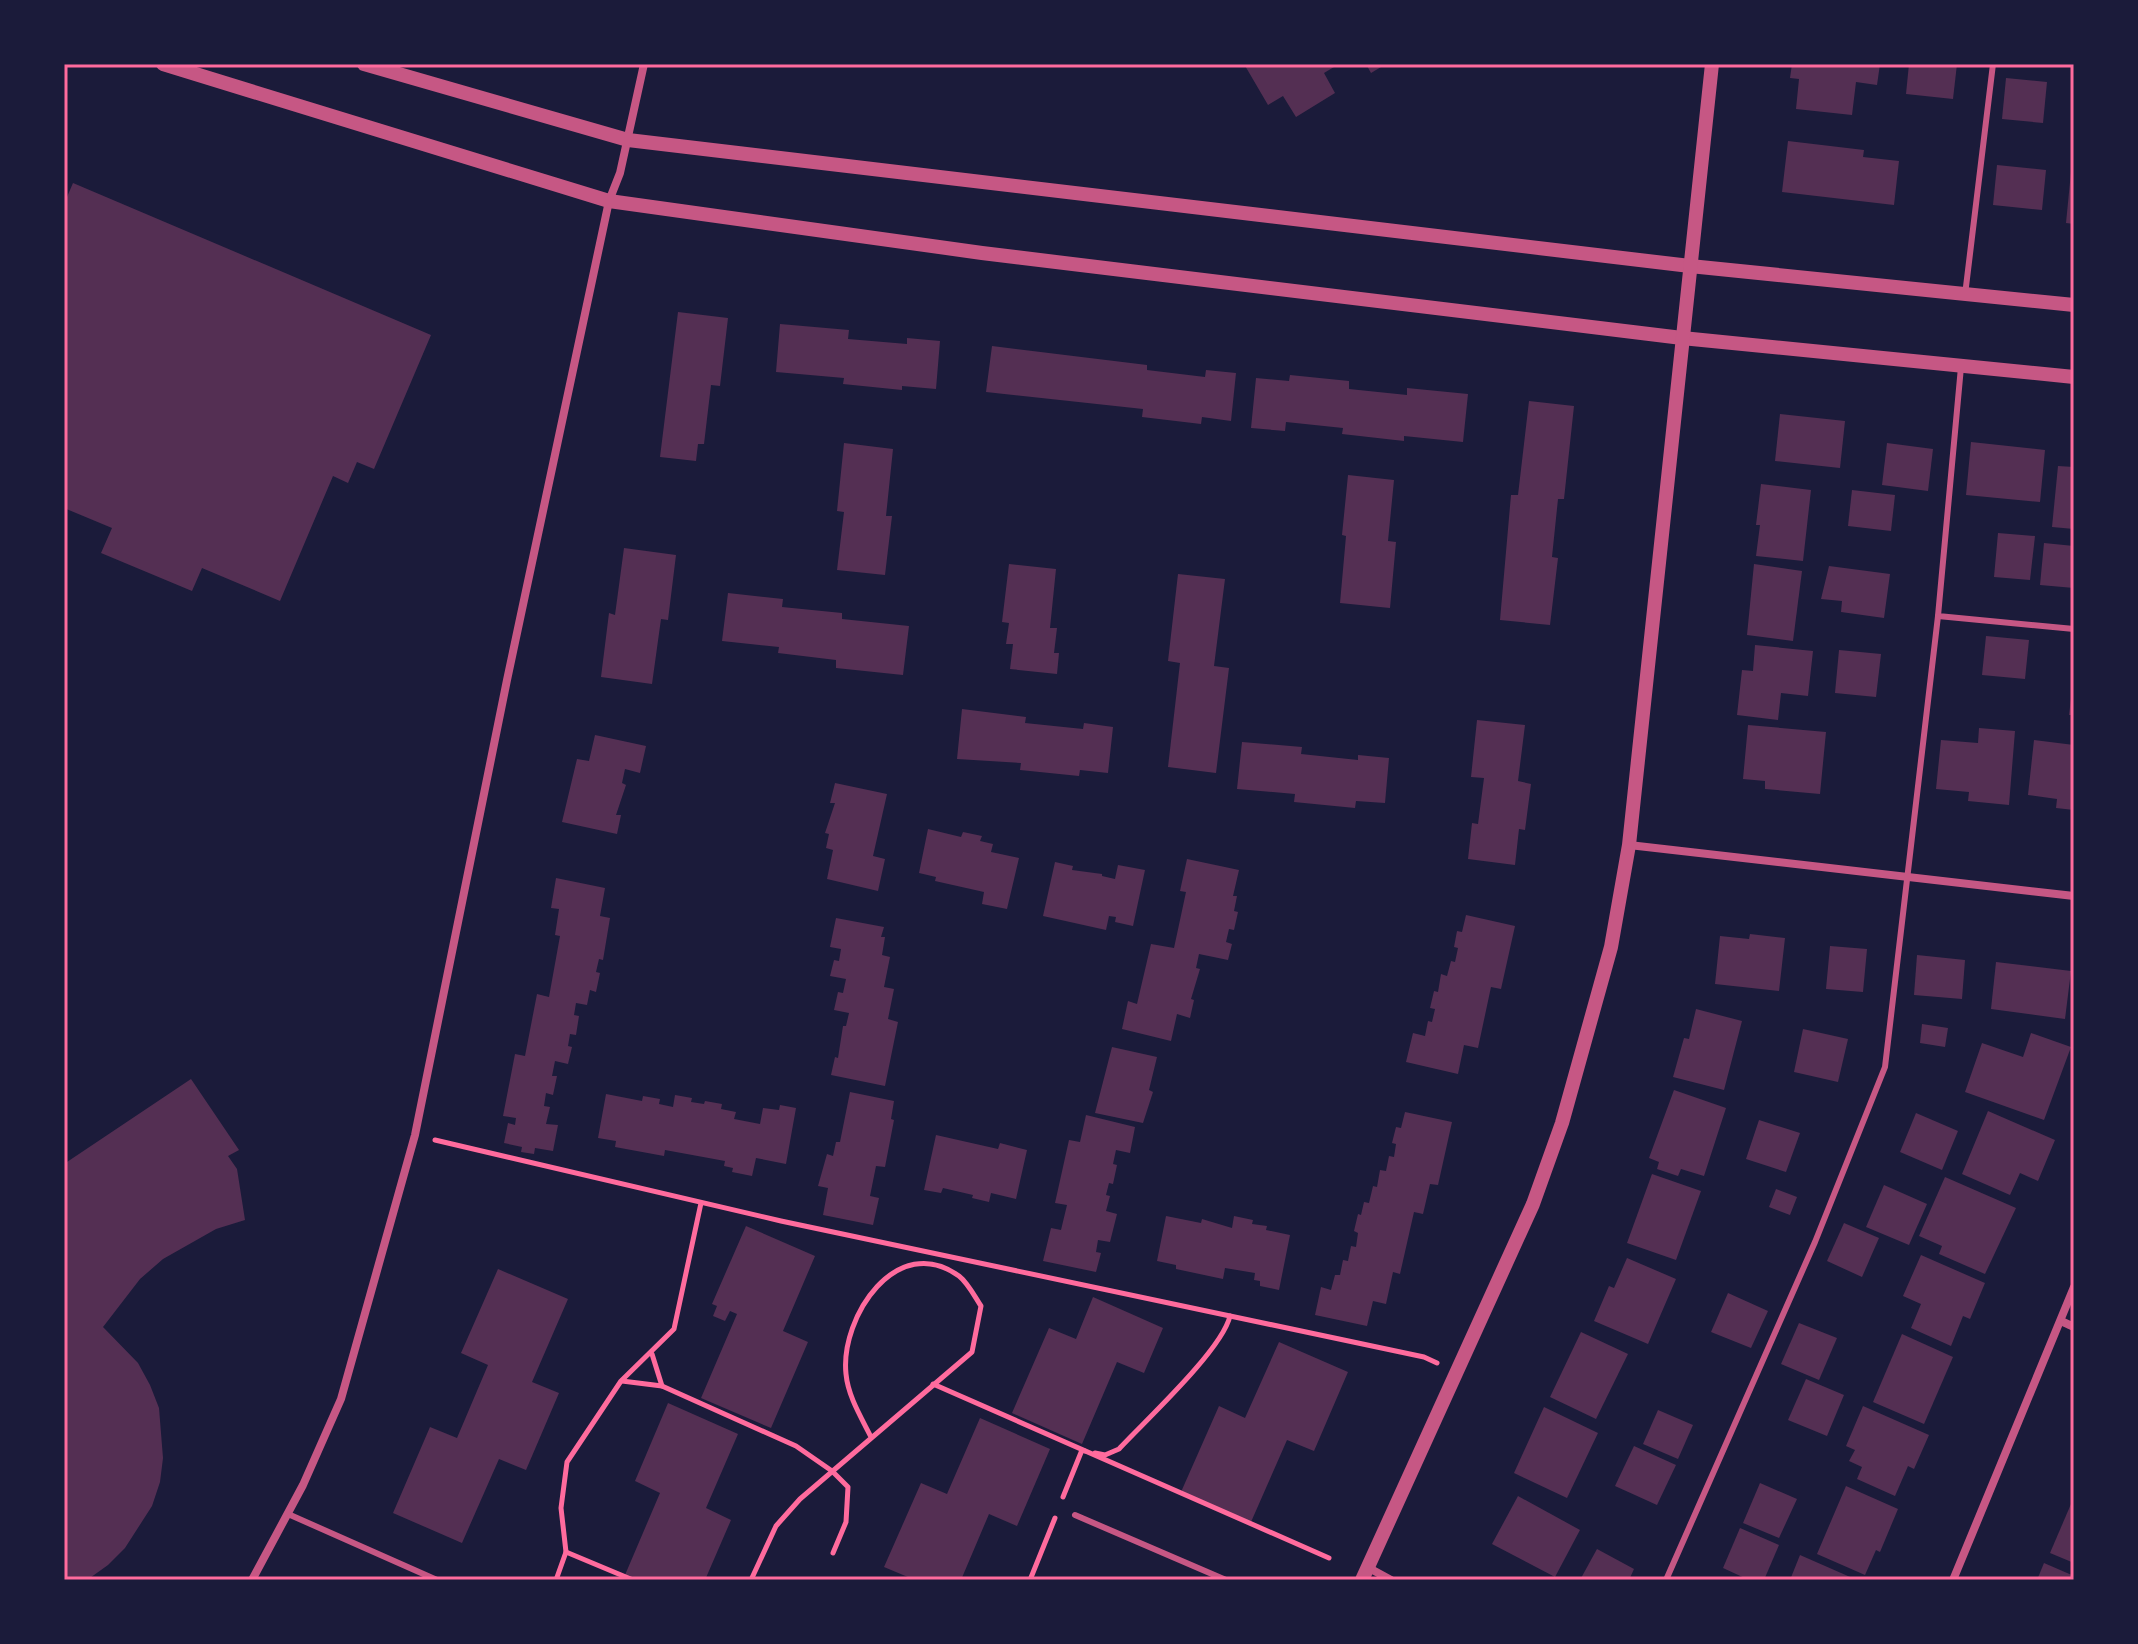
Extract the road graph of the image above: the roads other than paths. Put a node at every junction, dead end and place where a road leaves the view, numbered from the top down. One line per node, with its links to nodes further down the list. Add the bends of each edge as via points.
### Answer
1 (163, 64): 7 (street)
2 (364, 64): 6 (street)
3 (644, 64): 6 (street)
4 (1712, 64): 8 (street)
5 (1993, 64): 9 (lane)
6 (628, 140): 7 (street); 8 (street)
7 (609, 201): 11 (street, via 982,253); 22 (street, via 415,1135 341,1399)
8 (1690, 266): 9 (street); 11 (street)
9 (1965, 295): 10 (street)
10 (2074, 305)
11 (1682, 338): 12 (street); 16 (street)
12 (1961, 367): 13 (street); 14 (lane)
13 (2074, 377)
14 (1938, 616): 15 (lane); 17 (lane)
15 (2074, 629)
16 (1629, 845): 17 (street); 24 (street, via 1611,947 1562,1123 1533,1204)
17 (1907, 877): 18 (street); 29 (lane, via 1885,1067 1815,1242)
18 (2074, 896)
19 (2074, 1287): 20 (street)
20 (2061, 1321): 21 (street); 30 (street)
21 (2074, 1327)
22 (288, 1514): 25 (street); 26 (lane)
23 (1075, 1515): 27 (lane)
24 (1365, 1574): 28 (street)
25 (252, 1580)
26 (437, 1580)
27 (1226, 1580)
28 (1391, 1580)
29 (1666, 1580)
30 (1953, 1580)

